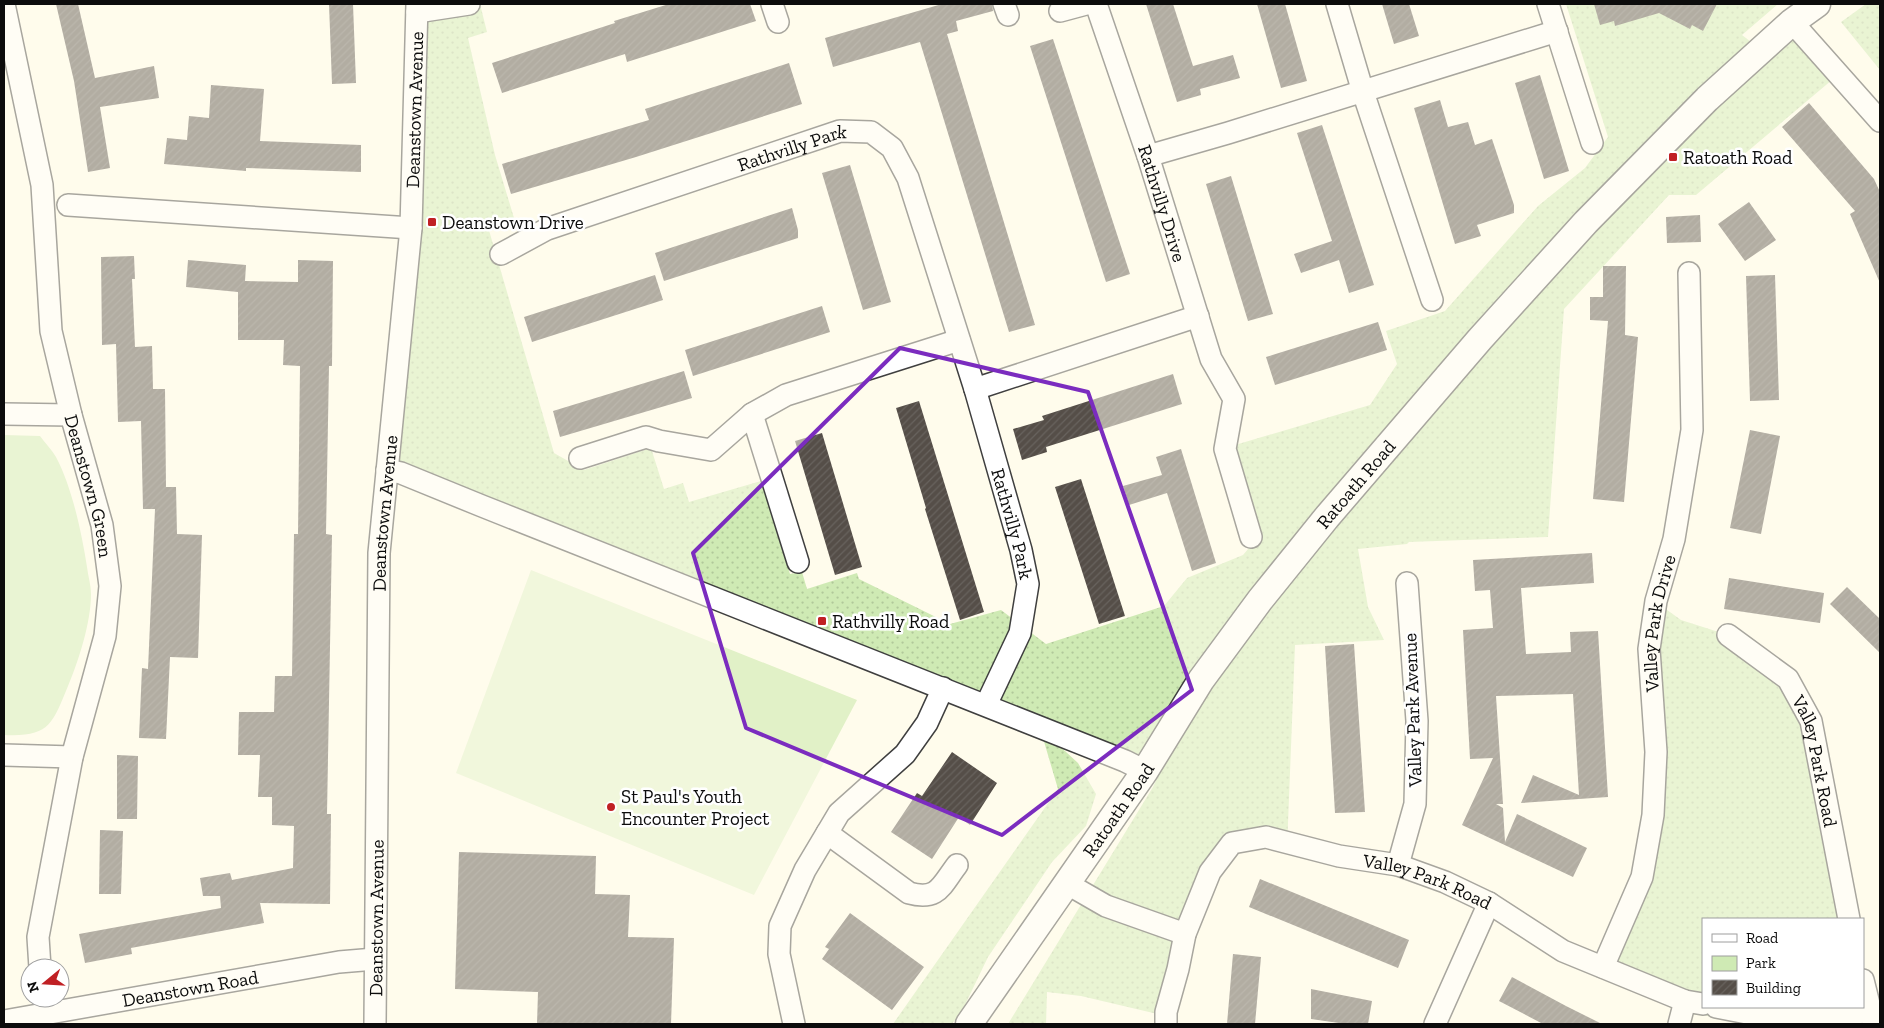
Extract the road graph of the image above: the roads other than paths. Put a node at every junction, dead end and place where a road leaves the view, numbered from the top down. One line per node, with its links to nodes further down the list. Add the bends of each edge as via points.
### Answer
1 (4, 4): 26 (street, Deanstown Green, via 42,185 52,331)
2 (469, 4): 8 (street)
3 (1086, 4): 9 (street)
4 (1096, 4): 15 (street, Rathvilly Drive)
5 (1337, 4): 12 (street)
6 (1548, 4): 11 (street)
7 (1817, 4): 10 (street, Ratoath Road)
8 (417, 8): 17 (street, Deanstown Avenue)
9 (1060, 11)
10 (1792, 22): 13 (street); 37 (street, Ratoath Road, via 1707,100 1586,222 1480,339 1260,600 1201,680)
11 (1557, 32): 12 (street); 14 (street)
12 (1363, 92): 15 (street); 20 (street)
13 (1880, 121)
14 (1592, 143)
15 (1148, 156): 21 (street, Rathvilly Drive)
16 (68, 206): 17 (street)
17 (411, 228): 28 (street, Deanstown Avenue)
18 (501, 254): 22 (street, Rathvilly Park, via 547,229 666,188 840,131 871,132 892,148 908,178)
19 (1689, 273): 47 (street, Valley Park Drive, via 1692,430 1674,539 1656,601 1649,649 1656,752 1653,815 1642,876)
20 (1432, 300)
21 (1198, 316): 23 (street); 29 (street, Rathvilly Drive, via 1211,359 1234,399 1225,448)
22 (959, 340): 23 (street, Rathvilly Park); 25 (street, via 786,394)
23 (975, 389): 34 (street, Rathvilly Park, via 1028,584 1020,633)
24 (4, 414): 26 (street)
25 (752, 414): 27 (street, via 712,450 646,437); 30 (street)
26 (71, 415): 36 (street, Deanstown Green, via 102,525 110,586 105,636)
27 (580, 458)
28 (387, 470): 33 (street, via 412,477); 46 (street, Deanstown Avenue, via 379,553)
29 (1251, 537)
30 (798, 562)
31 (1407, 583): 40 (street, Valley Park Avenue, via 1417,721 1415,804)
32 (1728, 635): 43 (street, Valley Park Road, via 1788,679 1811,720)
33 (943, 688): 34 (street); 38 (street, via 928,723 905,754 839,813)
34 (986, 705): 37 (street)
35 (4, 756): 36 (street)
36 (72, 757): 45 (street, Deanstown Green, via 38,937)
37 (1145, 771): 41 (street, Ratoath Road)
38 (827, 833): 39 (street, via 909,894 923,897 936,893); 56 (street, via 805,870 780,926 779,954)
39 (956, 865)
40 (1398, 865): 42 (street, Valley Park Road); 44 (street, Valley Park Road, via 1339,856 1266,838 1232,842 1210,872)
41 (1066, 883): 44 (street, via 1106,906); 57 (street, Ratoath Road)
42 (1489, 903): 47 (street, Valley Park Road, via 1563,951); 59 (street)
43 (1849, 918)
44 (1184, 934): 58 (street, Valley Park Road)
45 (39, 958)
46 (375, 960): 49 (street, Deanstown Road, via 339,962); 55 (street, Deanstown Avenue)
47 (1603, 967): 50 (street, Valley Park Road)
48 (1864, 984): 53 (street)
49 (70, 1002)
50 (1694, 1002): 60 (street)
51 (37, 1008): 54 (street, Deanstown Road)
52 (1721, 1008): 53 (street, via 1752,1014)
53 (1873, 1018)
54 (4, 1022)
55 (375, 1024)
56 (794, 1024)
57 (969, 1024)
58 (1166, 1024)
59 (1435, 1024)
60 (1679, 1024)

